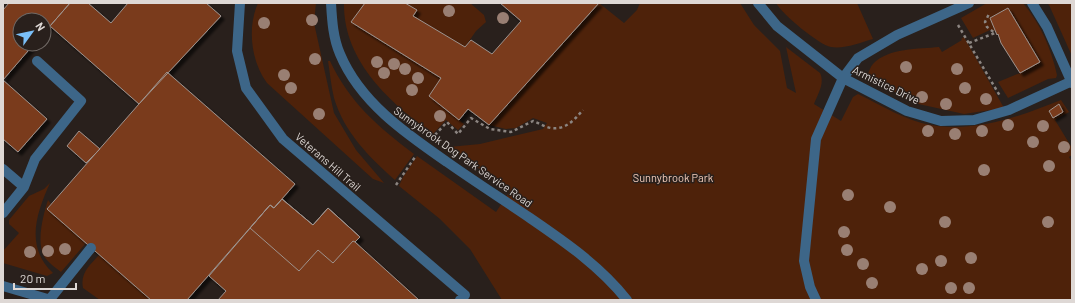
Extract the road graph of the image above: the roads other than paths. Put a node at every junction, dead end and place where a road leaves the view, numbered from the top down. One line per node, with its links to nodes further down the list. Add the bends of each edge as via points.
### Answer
1 (240, 3): 15 (lane, Veterans Hill Trail, via 237,51 246,88 283,139 465,295)
2 (331, 3): 16 (lane, Sunnybrook Dog Park Service Road, via 335,40 340,54 358,86 385,116 441,158 578,252)
3 (758, 3): 7 (lane, Armistice Drive, via 777,26)
4 (969, 3): 7 (lane, via 897,35 858,58)
5 (1032, 3): 8 (lane, via 1047,27)
6 (37, 61): 10 (lane, via 81,101 34,159)
7 (843, 78): 8 (lane, Armistice Drive, via 907,111 941,121 974,120 1009,110); 17 (lane, via 816,139 804,262)
8 (1071, 83)
9 (3, 169): 10 (lane)
10 (24, 187): 11 (lane)
11 (3, 213)
12 (91, 248): 14 (lane)
13 (3, 286): 14 (lane)
14 (50, 300)
15 (460, 300)
16 (627, 300)
17 (816, 300)

